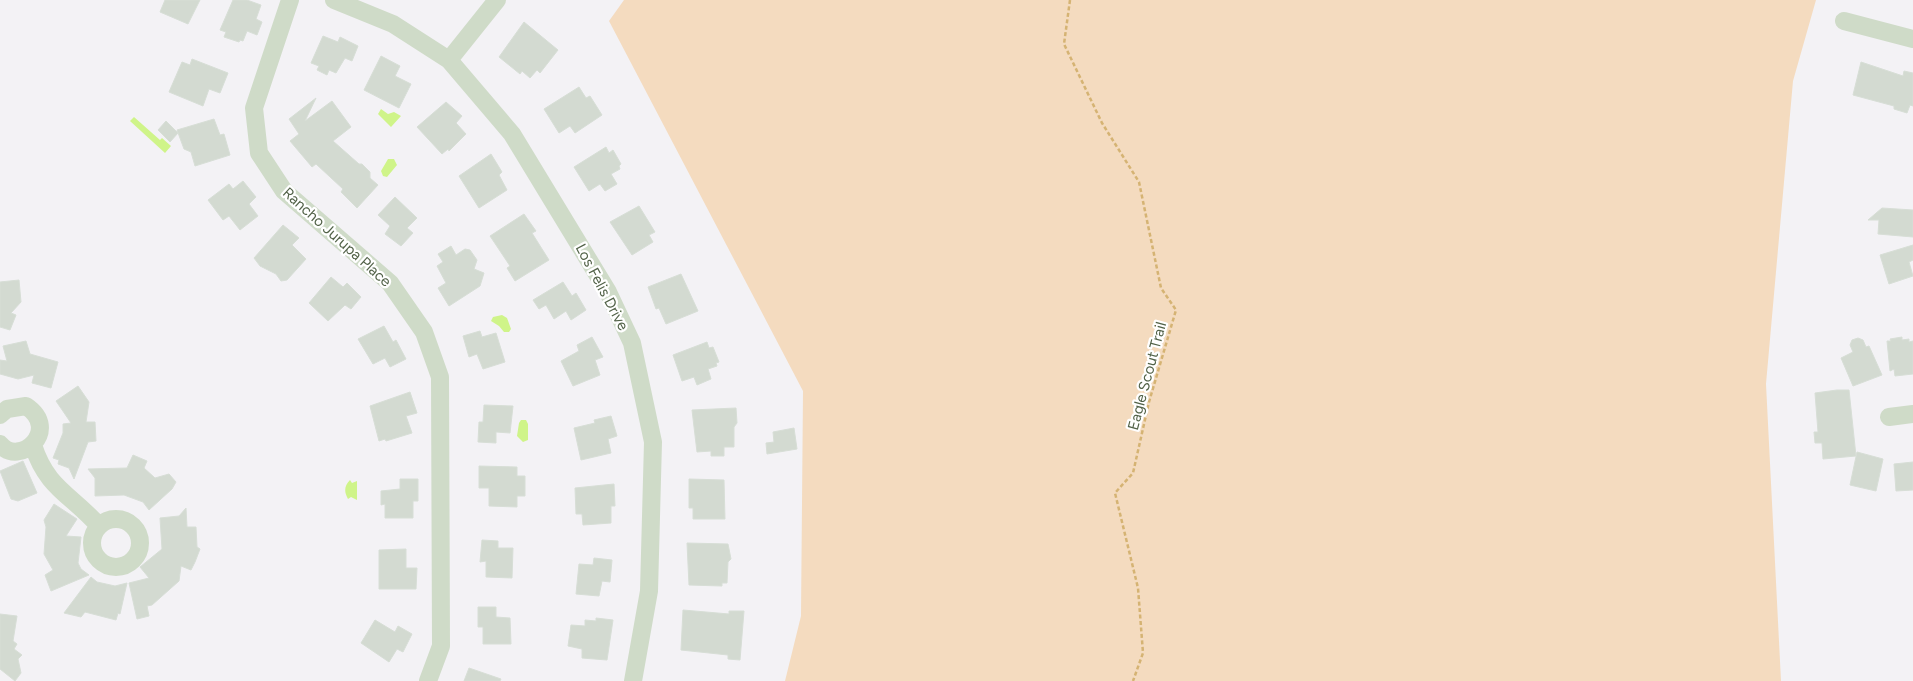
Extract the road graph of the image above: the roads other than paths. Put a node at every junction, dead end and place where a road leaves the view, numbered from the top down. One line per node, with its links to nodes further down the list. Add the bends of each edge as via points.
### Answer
1 (290, 0): 13 (street, Rancho Jurupa Place, via 254,108 259,153 284,191 390,283 424,332 440,377 441,646)
2 (334, 0): 6 (street, Los Felis Drive, via 393,24)
3 (498, 0): 6 (street)
4 (1844, 21): 5 (street)
5 (1913, 39)
6 (449, 60): 14 (street, Los Felis Drive, via 512,134 608,292 632,343 653,442 649,591)
7 (0, 414): 11 (street, via 17,406 33,410 40,428)
8 (1913, 414): 9 (street)
9 (1889, 417)
10 (0, 444): 11 (street, via 14,451)
11 (33, 445): 12 (street, via 55,486 86,510)
12 (99, 526)
13 (428, 681)
14 (633, 681)

